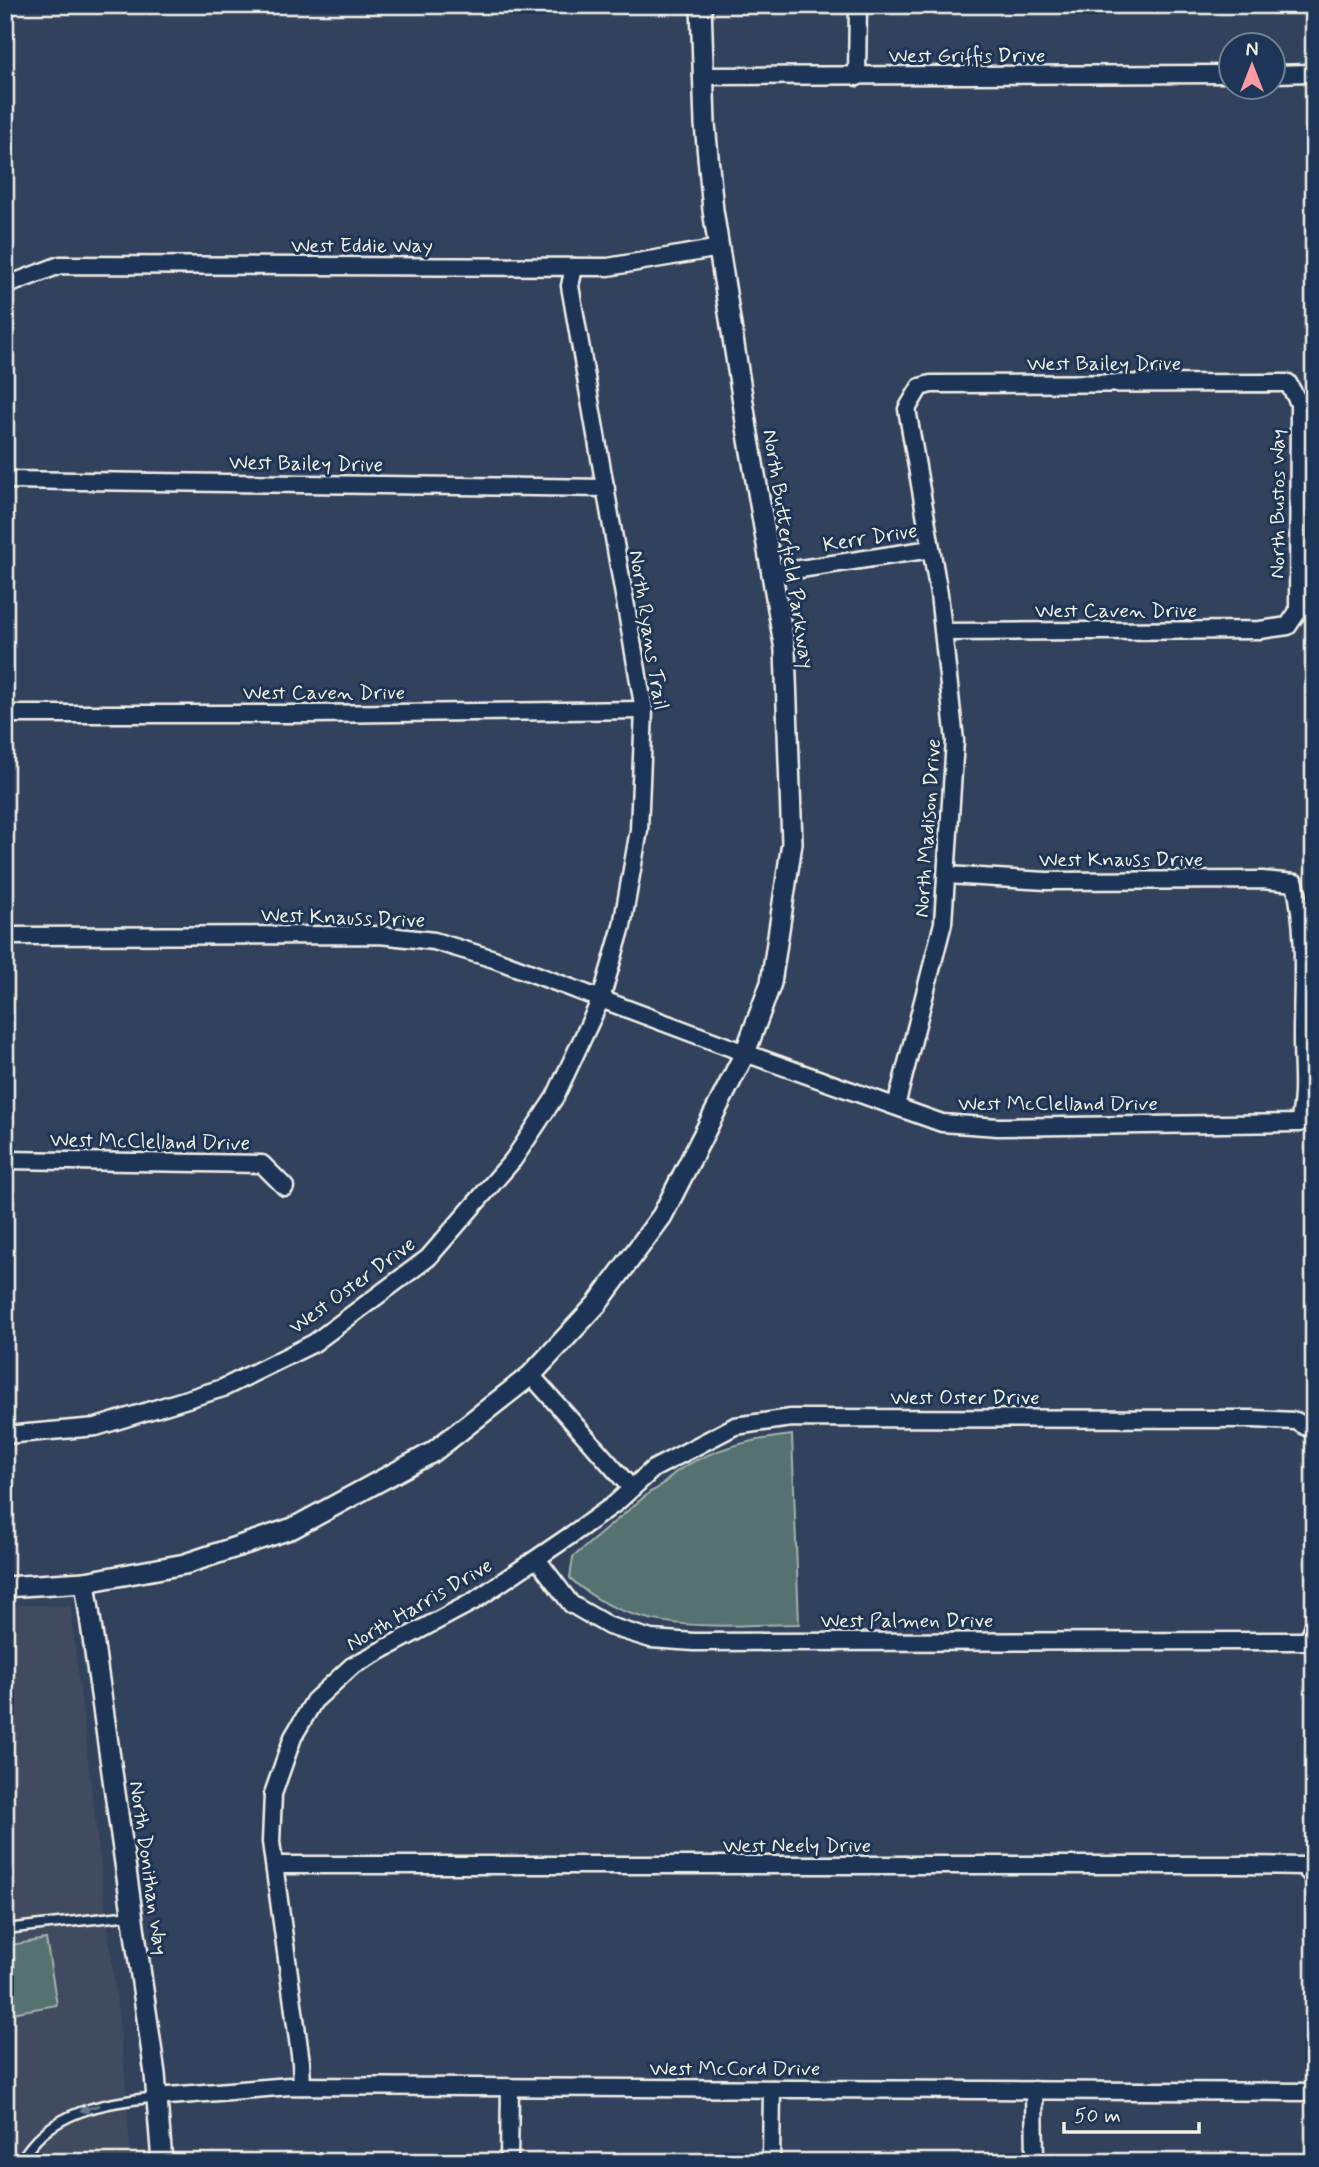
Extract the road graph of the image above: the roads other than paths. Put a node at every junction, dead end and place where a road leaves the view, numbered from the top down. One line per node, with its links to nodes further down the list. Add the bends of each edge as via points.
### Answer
1 (701, 5): 6 (street, North Butterfield Parkway)
2 (858, 5): 7 (street)
3 (1312, 69): 4 (street)
4 (1288, 72)
5 (1218, 74): 7 (street, West Griffis Drive)
6 (702, 76): 7 (street, West Griffis Drive); 8 (street, North Butterfield Parkway)
7 (857, 77)
8 (720, 248): 9 (street, West Eddie Way, via 608,267); 16 (street, North Butterfield Parkway)
9 (574, 267): 10 (street, West Eddie Way, via 60,265); 14 (street, North Ryans Trail, via 570,286)
10 (5, 286)
11 (1288, 383): 12 (street, West Bailey Drive); 17 (street, North Bustos Way, via 1299,403 1297,611)
12 (920, 387): 15 (street, North Madison Drive, via 907,409)
13 (5, 480): 14 (street, West Bailey Drive)
14 (606, 488): 19 (street, North Ryans Trail)
15 (932, 549): 16 (street, Kerr Drive); 18 (street, North Madison Drive)
16 (774, 573): 24 (street, North Butterfield Parkway, via 786,650 792,843 771,983)
17 (1288, 626): 18 (street, West Caven Drive, via 1260,631)
18 (943, 632): 21 (street, North Madison Drive, via 956,741)
19 (644, 710): 20 (street, West Caven Drive); 23 (street, North Ryans Trail, via 639,830 622,926)
20 (5, 714)
21 (947, 875): 25 (street, North Madison Drive, via 943,923); 26 (street, West Knauss Drive, via 1046,881 1295,883 1302,911 1304,1100)
22 (5, 936): 23 (street, West Knauss Drive, via 380,935 434,941 494,958)
23 (601, 999): 24 (street, West Knauss Drive); 31 (street, West Oster Drive, via 555,1097 513,1160 428,1258 314,1343 223,1388 96,1427)
24 (745, 1053): 25 (street, West McClelland Drive); 29 (street, North Butterfield Parkway, via 662,1216 597,1304)
25 (896, 1106): 26 (street, West McClelland Drive, via 942,1123 998,1127)
26 (1299, 1123)
27 (5, 1160): 28 (street, West McClelland Drive, via 262,1164)
28 (285, 1186)
29 (531, 1375): 32 (street); 34 (street, North Butterfield Parkway, via 433,1452 293,1528 185,1564)
30 (1314, 1431): 32 (street, West Oster Drive, via 1296,1421 1253,1419 791,1418 735,1426 653,1469)
31 (5, 1435)
32 (631, 1488): 33 (street, North Harris Drive)
33 (537, 1559): 36 (street, West Palmen Drive, via 572,1604 609,1626 651,1639); 37 (street, North Harris Drive, via 474,1601 352,1666 314,1701 293,1737 273,1794)
34 (85, 1582): 35 (street, North Butterfield Parkway); 39 (street, North Donithan Way)
35 (5, 1587)
36 (1311, 1633)
37 (275, 1865): 38 (street, West Neely Drive, via 1243,1865 1303,1866); 41 (street, North Harris Drive)
38 (1314, 1878)
39 (133, 1915): 40 (lane); 46 (street, North Donithan Way)
40 (5, 1929)
41 (302, 2086): 42 (street, West McCord Drive); 46 (street, West McCord Drive)
42 (510, 2088): 43 (street, West McCord Drive); 49 (street)
43 (772, 2089): 44 (street, West McCord Drive); 50 (street)
44 (1034, 2090): 45 (street, West McCord Drive); 51 (street)
45 (1314, 2092)
46 (157, 2097): 47 (lane, one-way to 47, via 115,2101 60,2119 39,2136); 48 (street, North Donithan Way)
47 (20, 2162)
48 (162, 2162)
49 (509, 2162)
50 (771, 2162)
51 (1035, 2162)

